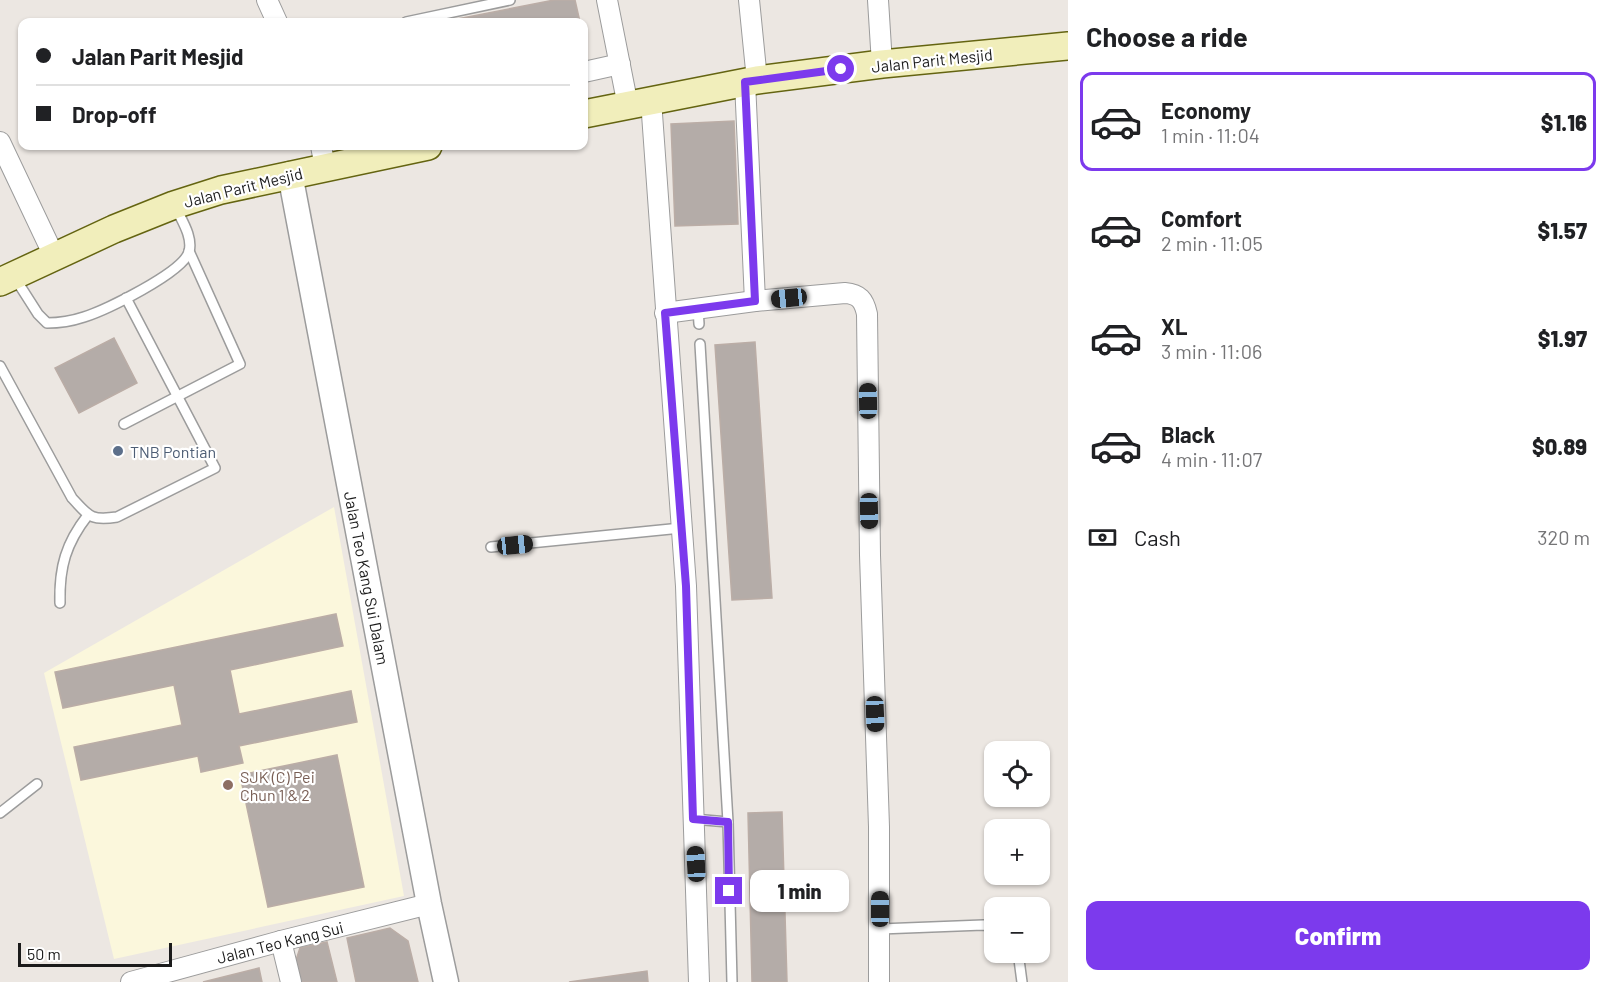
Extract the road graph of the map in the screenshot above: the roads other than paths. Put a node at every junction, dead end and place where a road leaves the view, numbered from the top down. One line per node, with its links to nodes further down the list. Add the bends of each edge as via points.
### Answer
1 (267, 0): 6 (street)
2 (510, 0): 7 (lane)
3 (607, 0): 9 (street)
4 (748, 0): 12 (street)
5 (878, 0): 10 (street)
6 (274, 18)
7 (425, 18)
8 (1068, 46): 10 (main road, Jalan Parit Mesjid)
9 (620, 64): 11 (street); 13 (street)
10 (882, 64): 12 (main road, Jalan Parit Mesjid)
11 (588, 71)
12 (751, 81): 13 (main road, Jalan Parit Mesjid); 24 (street)
13 (639, 103): 14 (main road, Jalan Parit Mesjid); 25 (street)
14 (588, 113)
15 (0, 142): 21 (street)
16 (386, 150): 17 (main road, Jalan Parit Mesjid)
17 (323, 156): 18 (main road, Jalan Parit Mesjid)
18 (290, 174): 19 (main road, Jalan Parit Mesjid, via 221,189); 38 (street, Jalan Teo Kang Sui Dalam)
19 (174, 205): 20 (lane, via 187,231); 21 (main road, Jalan Parit Mesjid)
20 (189, 251): 23 (lane, via 171,272); 28 (lane, via 240,364)
21 (54, 256): 22 (main road, Jalan Parit Mesjid)
22 (7, 279): 23 (lane, via 48,323 84,317)
23 (126, 298): 28 (lane)
24 (755, 301): 25 (street, via 699,316); 40 (street, via 854,294 862,299 867,314)
25 (665, 313): 31 (street)
26 (700, 344): 37 (lane)
27 (0, 366): 30 (lane, via 72,498)
28 (178, 396): 29 (lane); 30 (lane, via 215,468 117,517 100,520)
29 (124, 424)
30 (88, 515): 33 (lane, via 75,532 64,559)
31 (681, 528): 32 (lane); 36 (street)
32 (491, 548)
33 (60, 603)
34 (37, 784): 35 (lane)
35 (0, 813)
36 (693, 819): 37 (lane); 46 (street)
37 (728, 822): 47 (lane)
38 (429, 904): 41 (street, Jalan Teo Kang Sui); 45 (street, Jalan Teo Kang Sui Dalam)
39 (984, 925): 40 (lane)
40 (880, 929): 48 (street)
41 (281, 941): 43 (street, Jalan Teo Kang Sui); 44 (street)
42 (1019, 963): 49 (lane)
43 (131, 982)
44 (291, 982)
45 (446, 982)
46 (699, 982)
47 (732, 982)
48 (879, 982)
49 (1022, 982)

